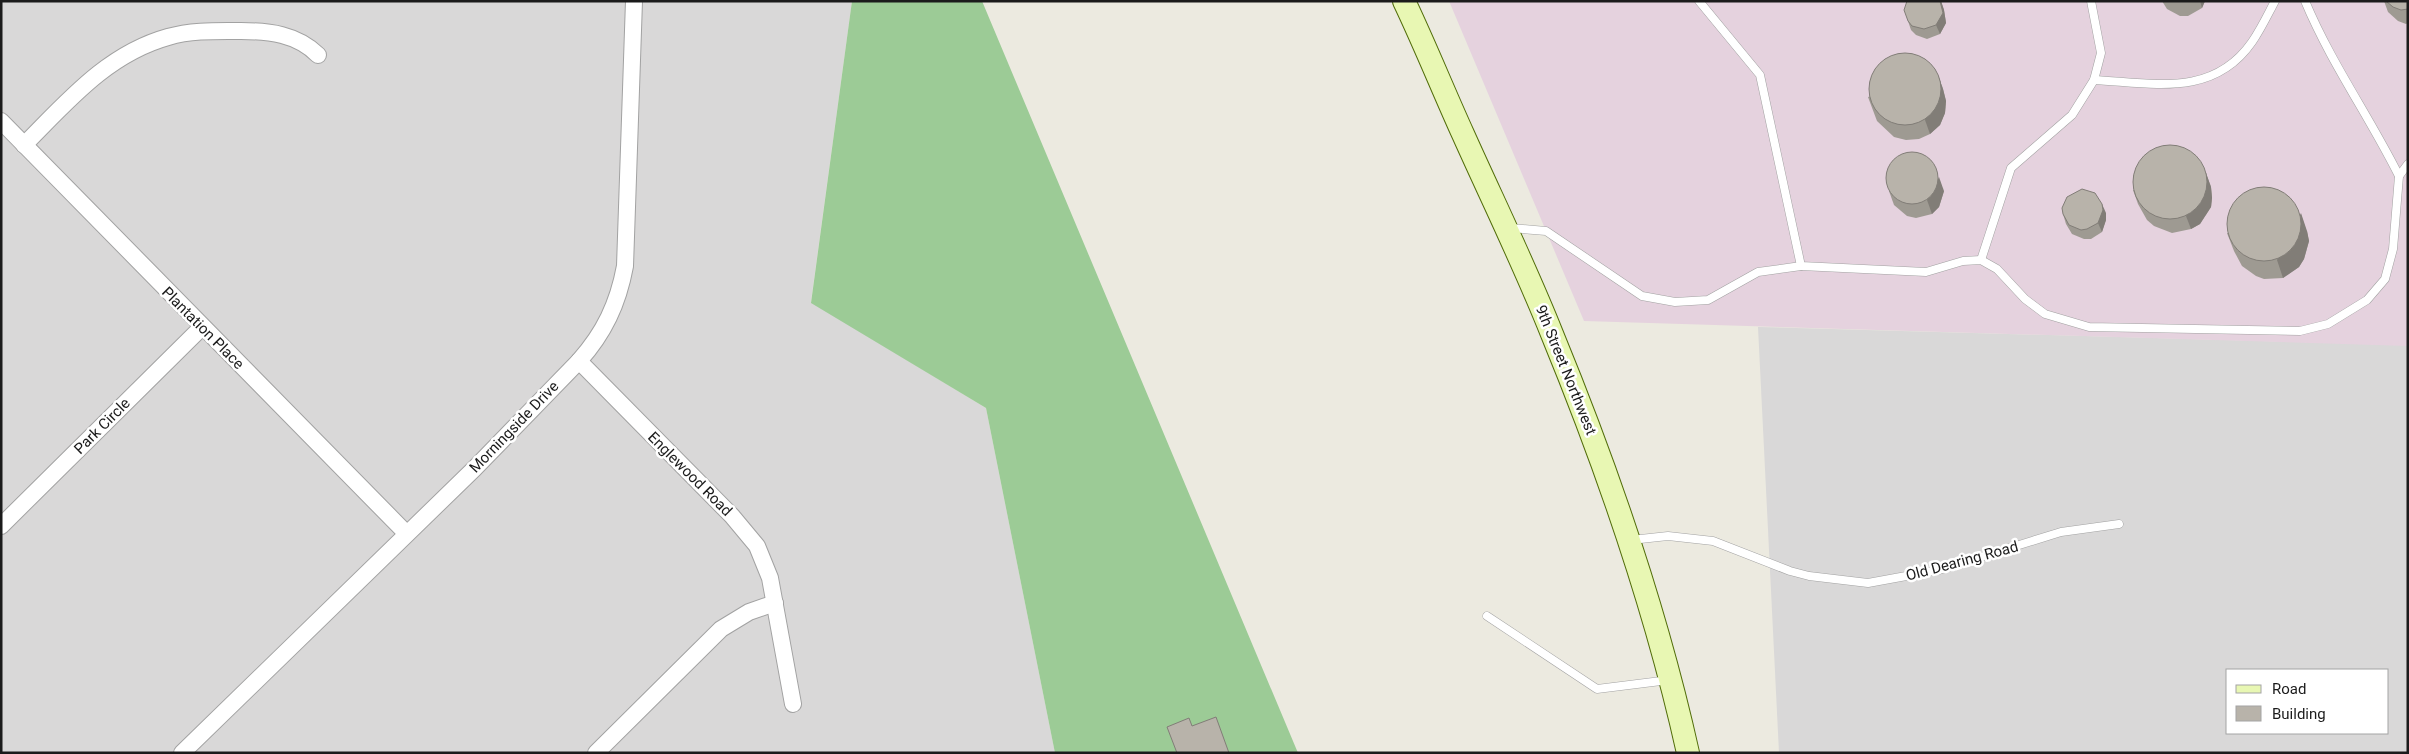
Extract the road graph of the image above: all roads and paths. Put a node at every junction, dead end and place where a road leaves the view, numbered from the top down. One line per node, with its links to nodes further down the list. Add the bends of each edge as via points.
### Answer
1 (634, 1): 17 (street, Morningside Drive, via 625,266 611,315 595,343)
2 (1404, 1): 13 (street, 9th Street Northwest)
3 (1699, 1): 15 (lane, via 1760,75)
4 (2091, 1): 8 (lane, via 2101,53)
5 (2275, 1): 8 (lane, via 2252,42 2232,64 2214,76 2183,85)
6 (2306, 1): 12 (lane, via 2321,38 2379,135)
7 (318, 55): 10 (street, via 302,42 278,33 205,31 169,36 108,65)
8 (2094, 80): 14 (lane, via 2072,115 2011,168)
9 (1, 122): 10 (street, Plantation Place)
10 (24, 145): 16 (street, Plantation Place)
11 (2408, 164): 12 (lane)
12 (2399, 176): 14 (lane, via 2393,249 2385,279 2367,300 2328,324 2300,331 2089,328 2045,314 2025,299 1997,268)
13 (1506, 228): 15 (lane, via 1546,231 1642,296 1675,302 1708,300 1758,272); 21 (street, 9th Street Northwest, via 1602,459)
14 (1982, 260): 15 (lane, via 1963,261 1926,272)
15 (1801, 266)
16 (202, 327): 19 (street, Park Circle); 20 (street, Plantation Place)
17 (579, 362): 20 (street, Morningside Drive); 22 (street, Englewood Road, via 748,534 764,561)
18 (2119, 524): 21 (lane, Old Dearing Road, via 2061,532 1939,570 1868,583 1799,574 1713,541 1668,536)
19 (1, 526)
20 (406, 533): 26 (street, Morningside Drive)
21 (1629, 540): 24 (street, 9th Street Northwest)
22 (775, 603): 25 (street, Englewood Road); 27 (street, via 749,612 721,629)
23 (1487, 616): 24 (lane, via 1597,689)
24 (1671, 680): 28 (street, 9th Street Northwest)
25 (793, 704)
26 (182, 753)
27 (596, 753)
28 (1688, 753)

